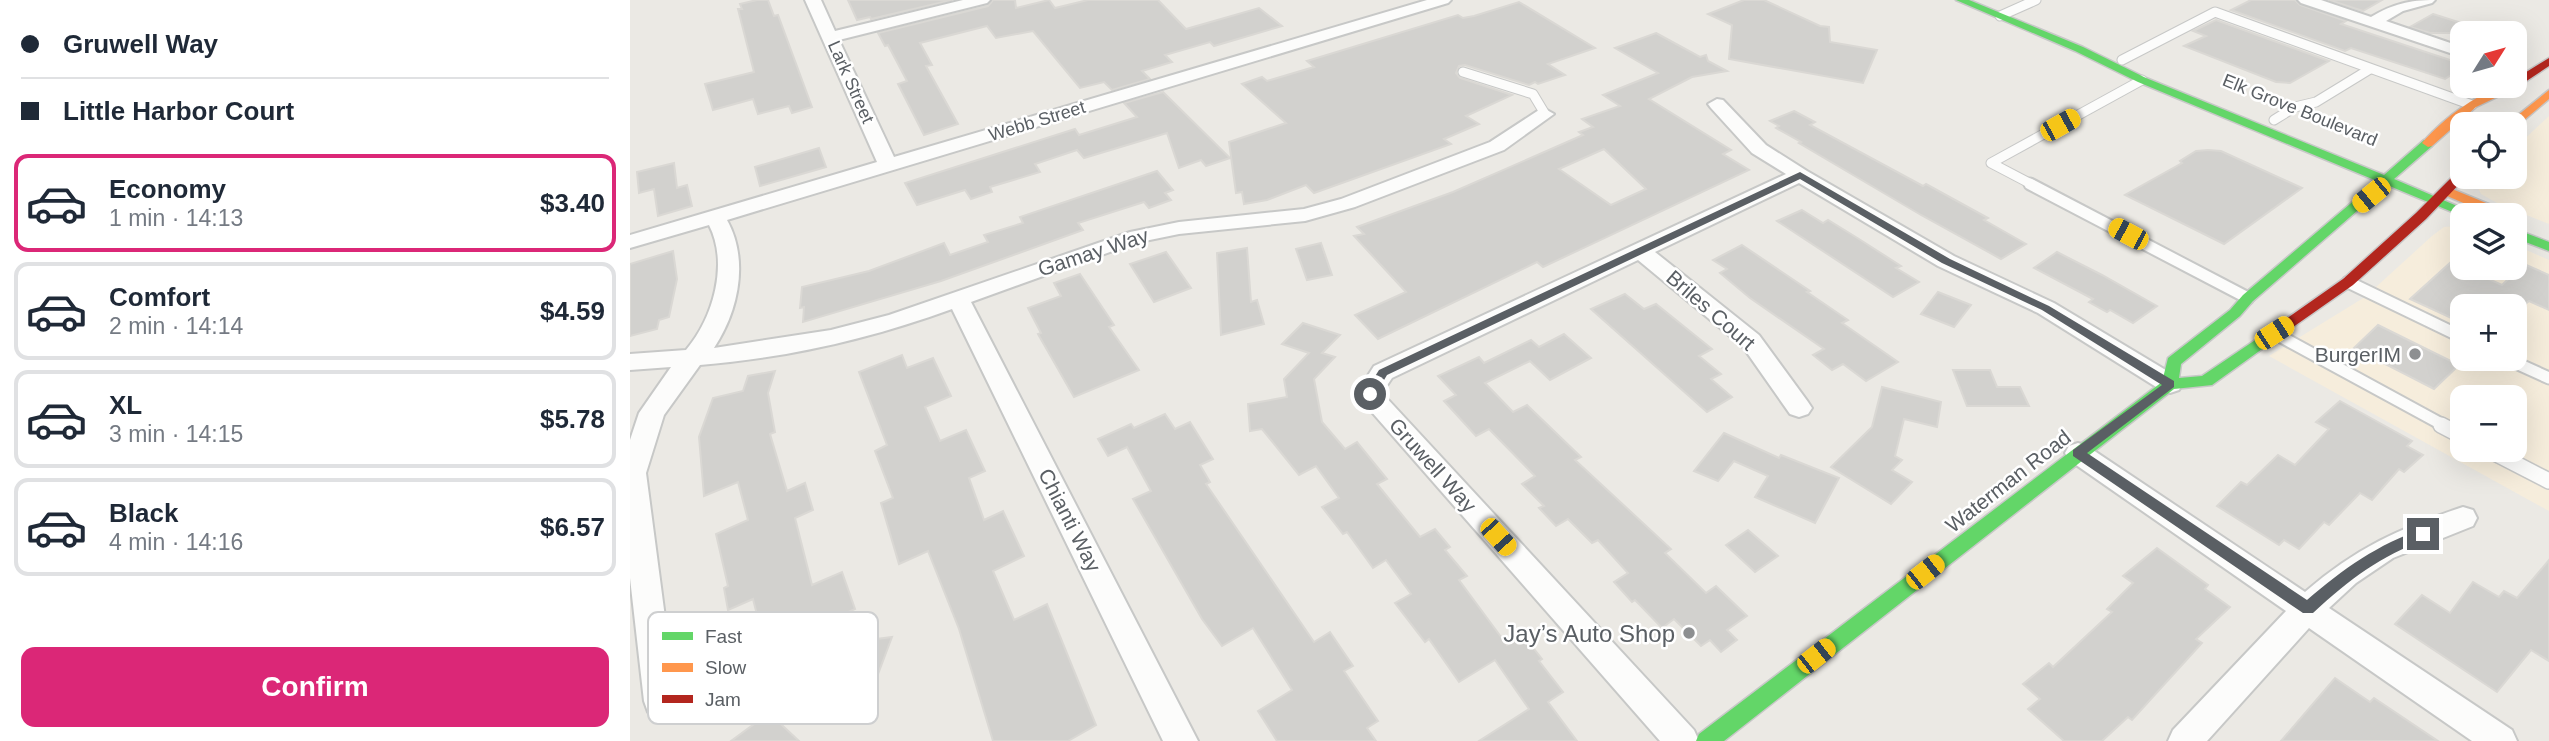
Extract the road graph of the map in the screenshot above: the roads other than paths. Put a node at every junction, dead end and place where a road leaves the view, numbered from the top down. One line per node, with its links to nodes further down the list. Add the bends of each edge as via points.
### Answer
1 (813, 0): 10 (street, Lark Street)
2 (982, 0): 10 (street)
3 (1443, 0): 30 (street, Webb Street)
4 (1961, 0): 8 (main road, Elk Grove Boulevard)
5 (2036, 0): 8 (lane)
6 (2306, 0): 9 (street)
7 (2427, 0): 9 (street, via 2398,8)
8 (2000, 16): 12 (main road, Elk Grove Boulevard)
9 (2373, 22): 11 (street)
10 (831, 37): 30 (street, Lark Street)
11 (2450, 48)
12 (2079, 49): 13 (main road, Elk Grove Boulevard); 18 (main road, Elk Grove Boulevard)
13 (2122, 60): 15 (lane, via 2215,12); 29 (main road, Elk Grove Boulevard)
14 (2549, 61): 17 (main road, Waterman Road)
15 (2370, 69): 25 (lane); 29 (lane, via 2316,102 2295,107)
16 (1462, 72): 28 (lane, via 1534,94)
17 (2527, 73)
18 (2142, 80): 32 (main road, Elk Grove Boulevard); 45 (lane, via 1990,163)
19 (2527, 82): 20 (main road, via 2535,86)
20 (2527, 93)
21 (2549, 93): 27 (main road)
22 (2484, 98): 25 (main road, Waterman Road)
23 (2522, 98): 26 (main road)
24 (1717, 104): 31 (street, via 1759,149)
25 (2472, 105): 32 (main road, Waterman Road)
26 (2506, 112)
27 (2527, 112)
28 (1545, 114): 46 (street, Gamay Way, via 1497,146 1326,210 1130,238)
29 (2274, 120): 32 (main road, Elk Grove Boulevard)
30 (888, 165): 37 (street, Webb Street)
31 (1800, 175): 43 (street, Gruwell Way); 53 (street, via 1946,261 2046,308)
32 (2392, 175): 34 (main road, Elk Grove Boulevard); 45 (main road, Waterman Road)
33 (2450, 187): 34 (main road)
34 (2441, 196): 35 (main road, Elk Grove Boulevard); 36 (main road, Elk Grove Boulevard); 44 (main road)
35 (2452, 203)
36 (2464, 203)
37 (715, 216): 41 (street, Webb Street); 49 (street, via 729,257 728,282 706,341)
38 (2527, 225): 39 (main road)
39 (2549, 234)
40 (2527, 238): 42 (main road)
41 (630, 242)
42 (2549, 247)
43 (1642, 252): 54 (street, Briles Court, via 1751,341); 63 (street, Gruwell Way, via 1383,372 1370,394)
44 (2348, 282): 47 (lane); 48 (main road)
45 (2248, 298): 53 (main road, Waterman Road, via 2174,362)
46 (958, 299): 49 (street, Gamay Way, via 831,338); 62 (street, Chianti Way)
47 (2450, 331)
48 (2274, 333): 53 (main road, via 2207,381); 55 (lane)
49 (692, 357): 50 (street, Gamay Way); 61 (street, via 652,413 632,473)
50 (630, 362)
51 (2527, 369): 52 (lane)
52 (2549, 379)
53 (2170, 384): 56 (main road, Waterman Road)
54 (1799, 408)
55 (2450, 429)
56 (2078, 453): 60 (street); 64 (main road, Waterman Road)
57 (2512, 462): 58 (lane)
58 (2549, 481)
59 (2463, 518): 60 (street, via 2384,550 2346,574)
60 (2308, 608): 65 (street); 66 (street)
61 (649, 612)
62 (1181, 741)
63 (1682, 741)
64 (1707, 741)
65 (2185, 741)
66 (2500, 741)

